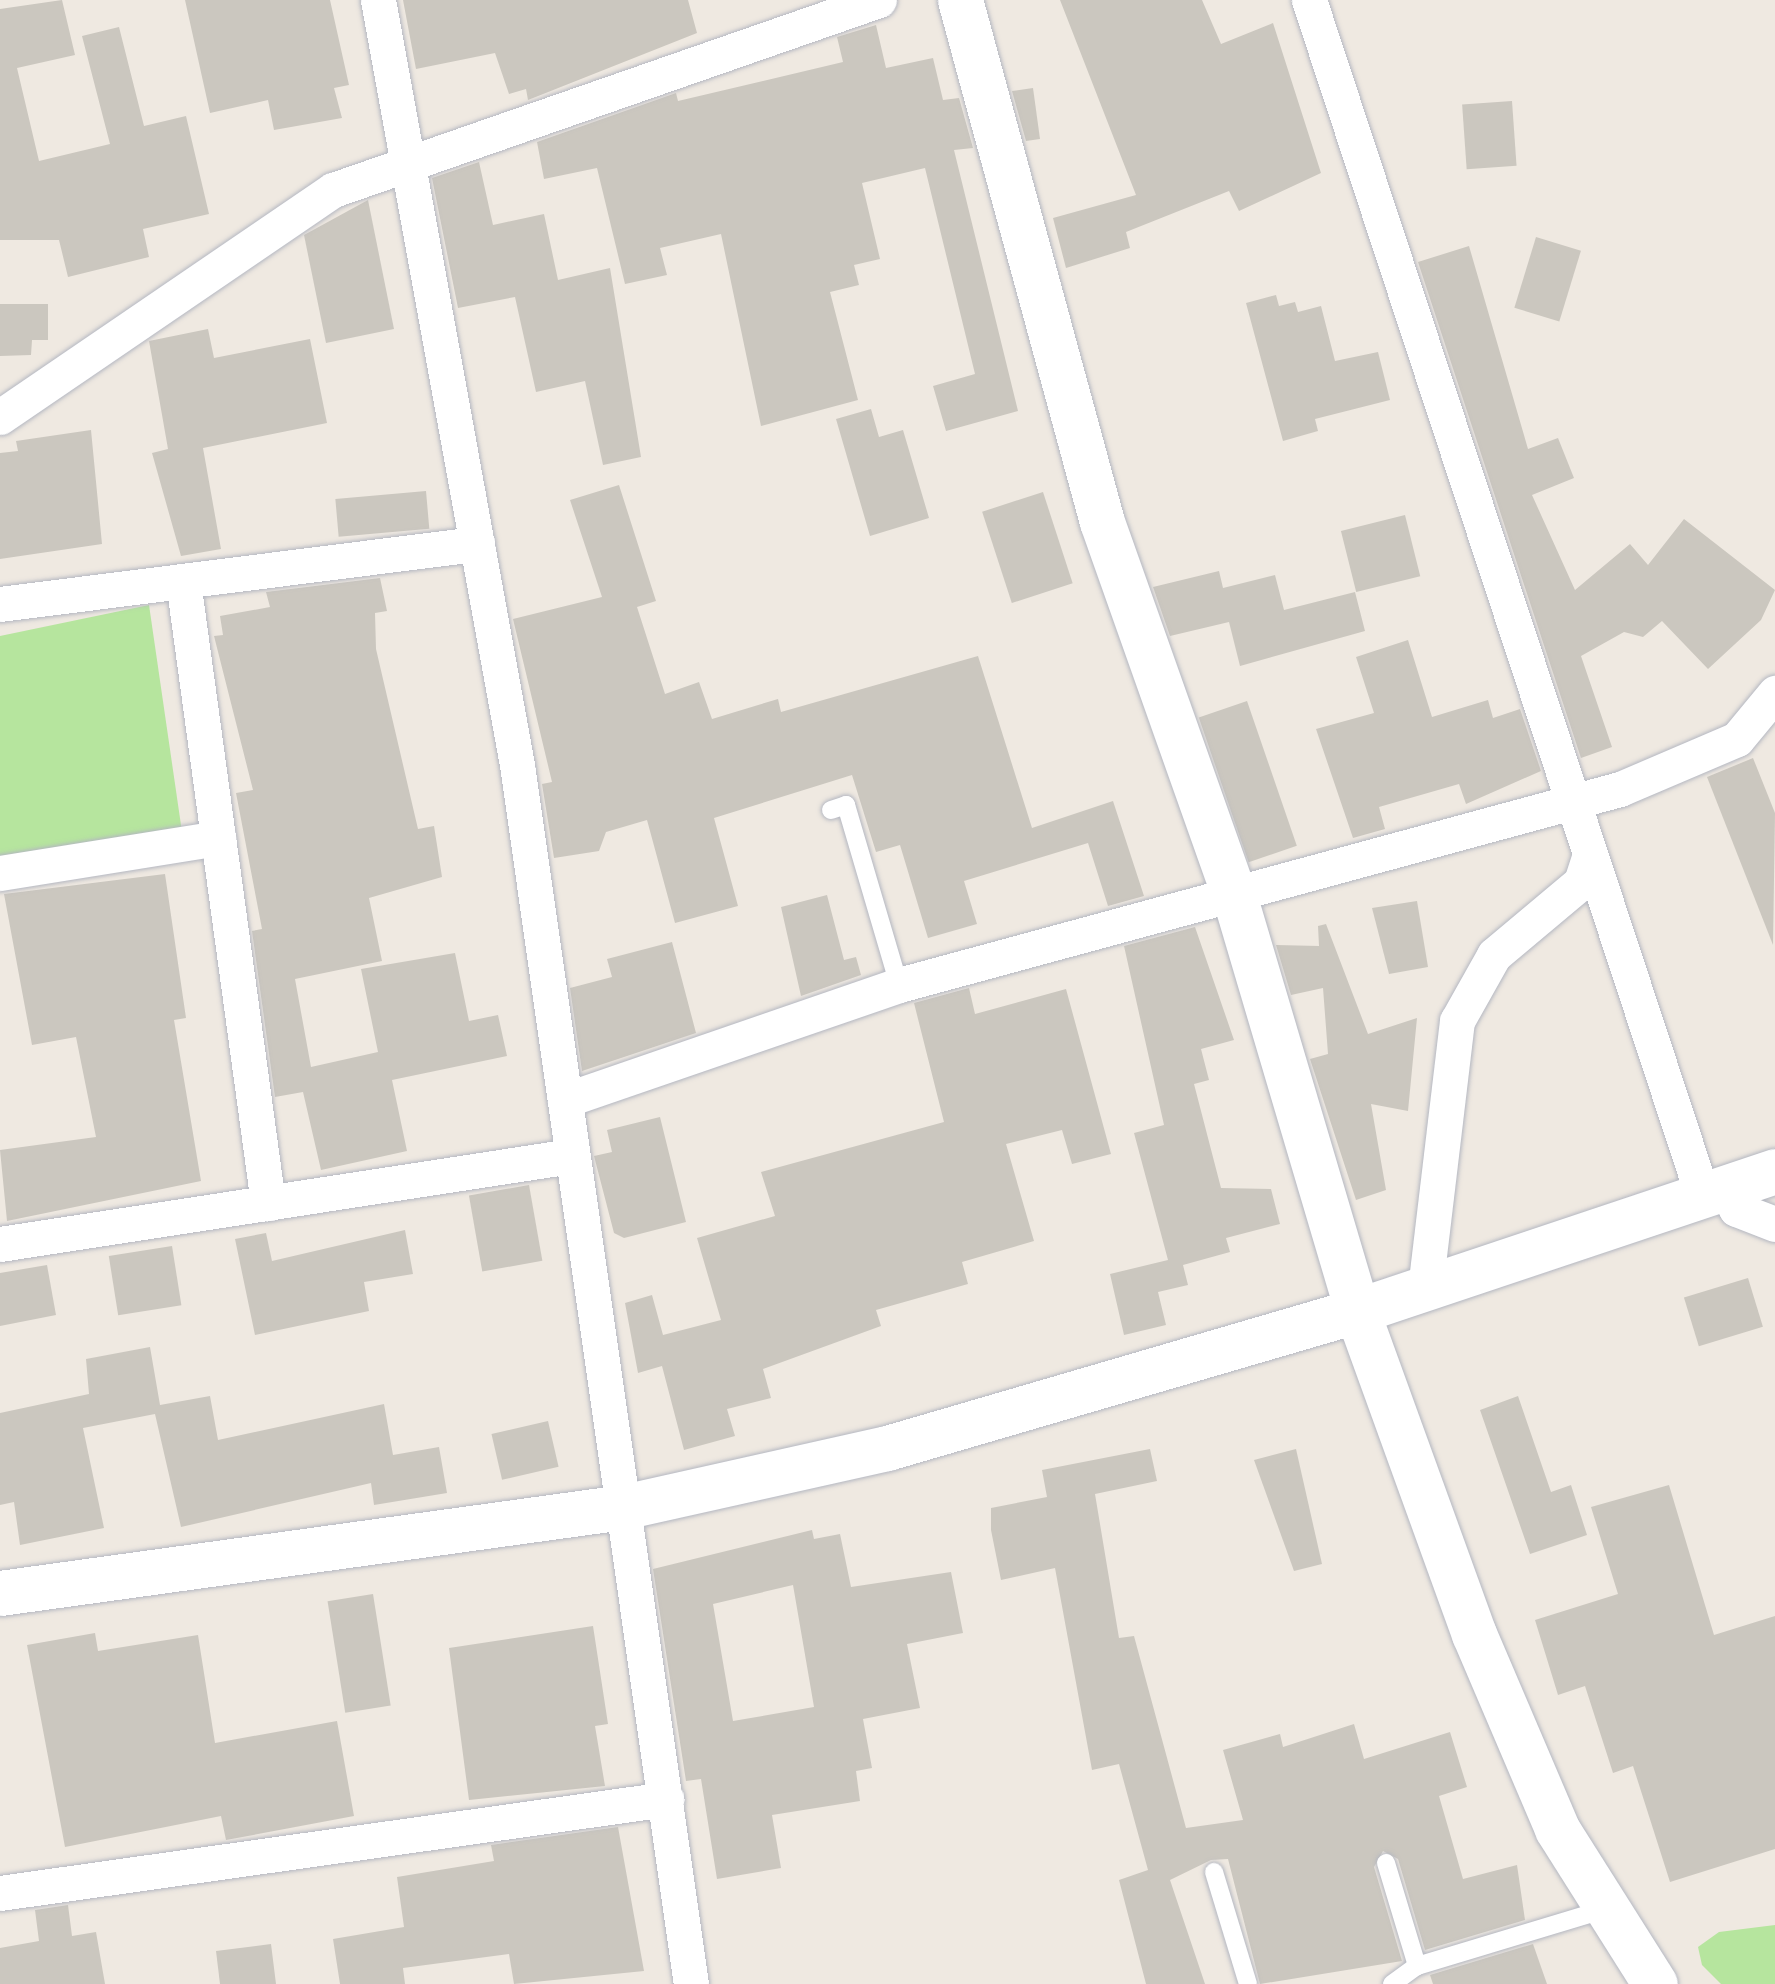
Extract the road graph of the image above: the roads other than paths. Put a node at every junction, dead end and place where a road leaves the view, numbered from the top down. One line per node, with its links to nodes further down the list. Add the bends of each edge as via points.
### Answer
1 (378, 0): 5 (street)
2 (878, 0): 5 (street)
3 (960, 0): 16 (street, via 1102,522)
4 (1309, 0): 11 (street)
5 (407, 165): 6 (street, via 333,190); 7 (street)
6 (0, 417)
7 (478, 544): 8 (street); 18 (street)
8 (182, 581): 9 (street); 13 (street)
9 (0, 604)
10 (1775, 693): 11 (street, via 1738,739)
11 (1572, 806): 14 (street); 16 (street, via 1388,846)
12 (831, 810): 17 (lane, via 846,805)
13 (218, 838): 15 (street); 22 (street)
14 (1589, 857): 21 (street); 25 (street, via 1582,882 1494,954 1457,1021)
15 (0, 873)
16 (1234, 895): 17 (street); 26 (street)
17 (898, 984): 18 (street)
18 (566, 1100): 19 (street)
19 (571, 1156): 22 (street); 27 (street)
20 (1775, 1171): 21 (street)
21 (1713, 1191): 23 (street, via 1736,1209); 25 (street)
22 (268, 1203): 24 (street)
23 (1775, 1224)
24 (0, 1244)
25 (1425, 1289): 26 (street)
26 (1358, 1311): 27 (street, via 887,1448); 33 (street, via 1474,1634)
27 (623, 1507): 28 (street); 29 (street)
28 (0, 1593)
29 (666, 1799): 32 (street); 35 (street)
30 (1386, 1863): 34 (lane)
31 (1214, 1872): 36 (lane)
32 (0, 1893)
33 (1602, 1910): 34 (lane); 38 (street)
34 (1417, 1966): 37 (lane)
35 (692, 1984)
36 (1248, 1984)
37 (1392, 1984)
38 (1656, 1984)

